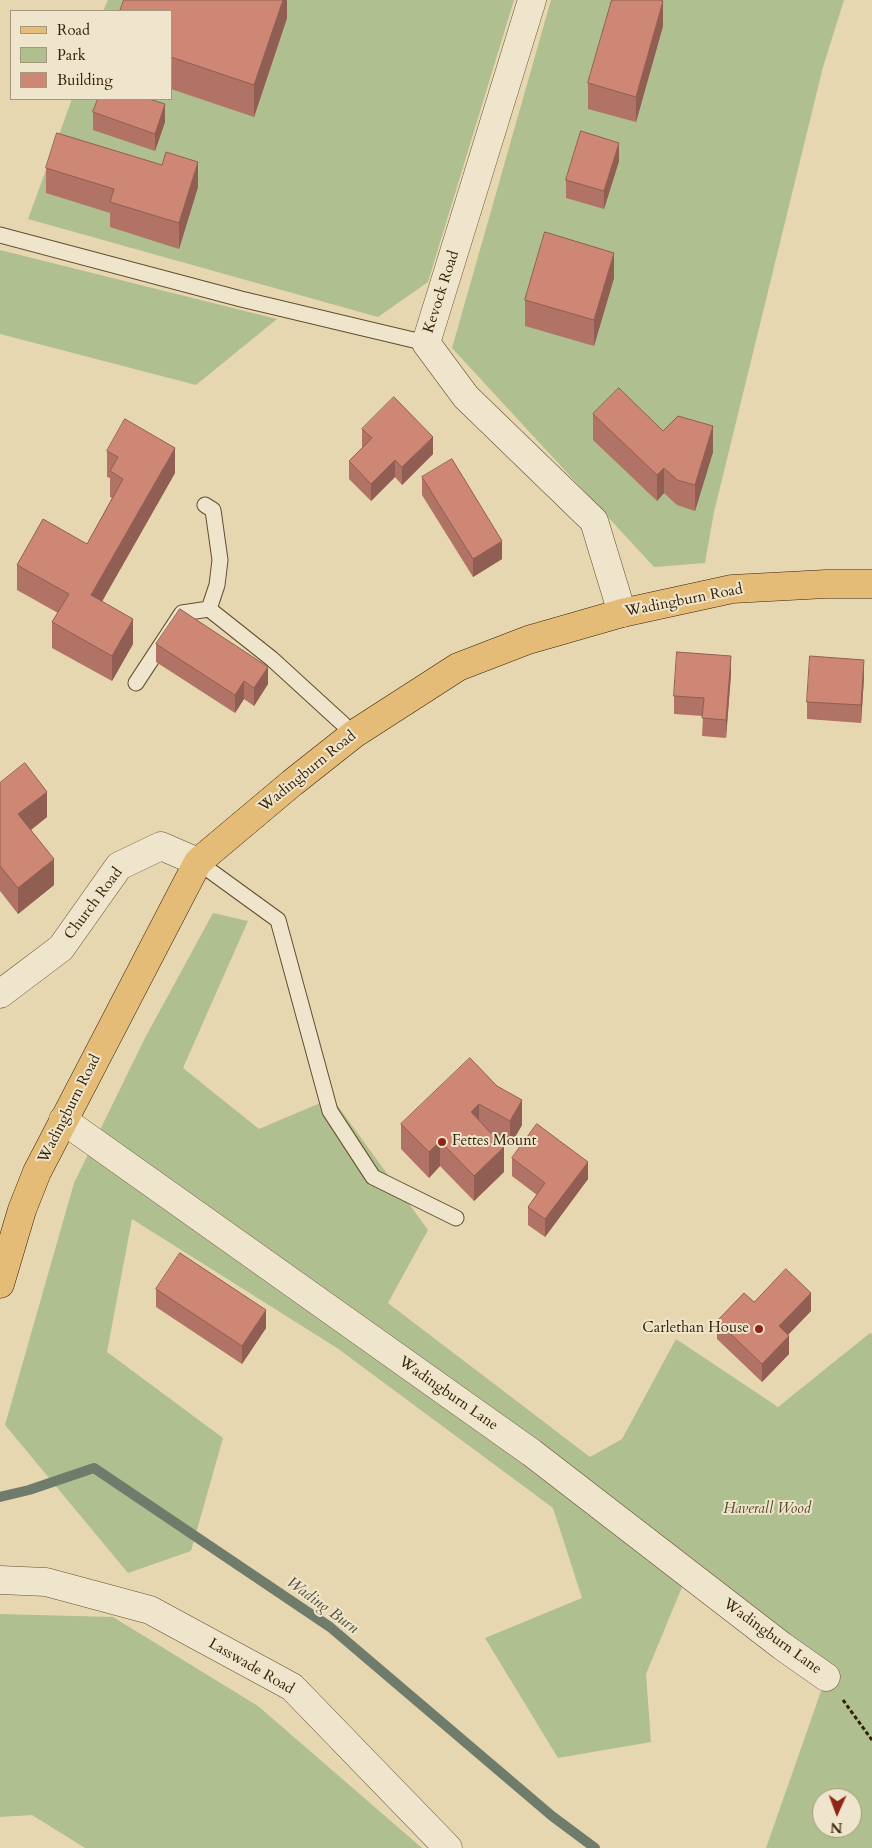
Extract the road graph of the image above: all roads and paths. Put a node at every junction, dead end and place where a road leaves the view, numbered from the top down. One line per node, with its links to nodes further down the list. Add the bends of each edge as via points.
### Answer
1 (532, 0): 3 (street, Kevock Road)
2 (0, 235): 3 (lane, via 241,299)
3 (426, 343): 7 (street, Kevock Road, via 466,397 594,520)
4 (205, 505): 6 (lane, via 212,510 220,560 217,585)
5 (872, 584): 7 (main road, Wadingburn Road, via 732,589)
6 (209, 609): 8 (lane, via 182,614); 9 (lane, via 272,659)
7 (622, 613): 9 (main road, Wadingburn Road, via 528,640 458,667)
8 (136, 682)
9 (354, 734): 10 (main road, Wadingburn Road)
10 (198, 862): 11 (street, Church Road, via 161,846 119,866 61,948); 12 (main road, Wadingburn Road); 13 (lane, via 278,920 330,1110 373,1177)
11 (0, 994)
12 (63, 1120): 14 (main road, Wadingburn Road, via 22,1210); 16 (street, Wadingburn Lane, via 532,1453)
13 (456, 1218)
14 (0, 1284)
15 (0, 1580): 18 (street, Lasswade Road, via 46,1582 150,1610 292,1687)
16 (826, 1677): 17 (path)
17 (872, 1740)
18 (448, 1848)

